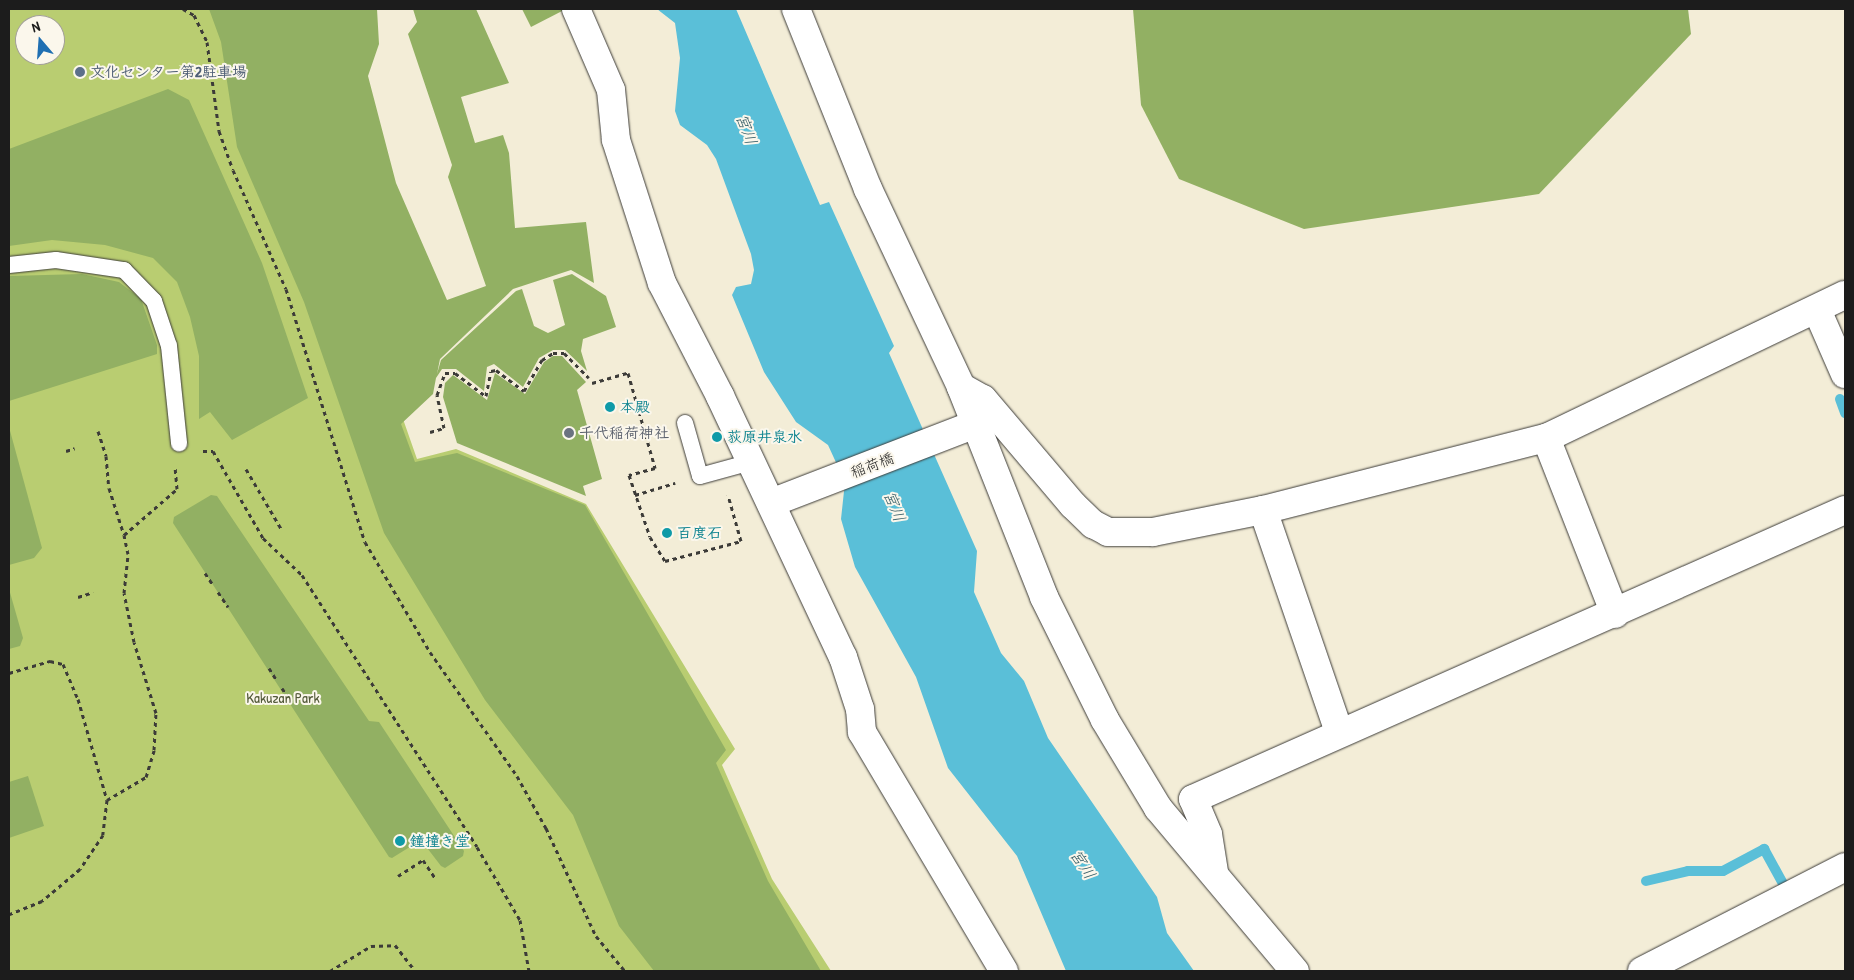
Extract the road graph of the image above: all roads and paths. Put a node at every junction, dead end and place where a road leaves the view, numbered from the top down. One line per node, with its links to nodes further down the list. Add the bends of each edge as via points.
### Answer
1 (183, 9): 53 (path, via 194,15 207,42 219,131 232,170 286,289 365,542 430,652 518,776 596,936)
2 (576, 9): 21 (street, via 611,90 616,140 662,284)
3 (796, 9): 10 (street, via 868,189)
4 (9, 265): 16 (lane, via 56,260 124,270 154,301 169,346)
5 (1845, 295): 6 (street)
6 (1817, 310): 7 (street); 15 (street)
7 (1845, 374)
8 (589, 378): 14 (path, via 564,353 542,360 524,391 496,370 491,371 486,396 455,373 445,373 437,395 444,428)
9 (592, 383): 25 (path, via 628,373 656,468 629,475)
10 (961, 387): 12 (street); 27 (street, via 983,400 1073,505 1093,524 1108,532 1153,532)
11 (685, 424): 23 (lane, via 700,476)
12 (972, 426): 26 (street, 稲荷橋); 46 (street, via 1044,597 1105,720 1158,808)
13 (98, 431): 30 (path, via 106,456 109,488)
14 (430, 432)
15 (1546, 438): 27 (street); 37 (street)
16 (179, 443)
17 (75, 448): 18 (path)
18 (66, 451)
19 (199, 453): 52 (path, via 213,451 263,538 302,575 477,847 520,920)
20 (178, 462): 30 (path, via 174,468 176,489)
21 (751, 462): 23 (lane); 26 (street)
22 (246, 469): 29 (path)
23 (721, 470): 25 (path, via 740,541 665,561 650,537)
24 (669, 485): 25 (path)
25 (635, 495)
26 (774, 502): 54 (street, via 843,657 860,709 862,732)
27 (1263, 510): 43 (street)
28 (1845, 510): 37 (street)
29 (282, 530)
30 (124, 535): 44 (path, via 128,554 124,593 134,642 156,713 154,750 146,777)
31 (205, 573): 32 (path)
32 (213, 585)
33 (93, 592): 35 (path)
34 (218, 592): 36 (path)
35 (78, 596)
36 (228, 607)
37 (1615, 614): 43 (street)
38 (269, 668): 40 (path)
39 (9, 674): 44 (path, via 50,661 62,664 78,699)
40 (276, 679)
41 (282, 688): 42 (path)
42 (291, 702)
43 (1339, 732): 46 (street, via 1193,799 1208,834)
44 (107, 800): 49 (path, via 103,835 80,869 42,901)
45 (1845, 867): 56 (street)
46 (1214, 872): 55 (street)
47 (398, 876): 48 (path, via 423,860)
48 (436, 879)
49 (9, 914)
50 (330, 971): 51 (path, via 371,946 395,944)
51 (415, 971)
52 (529, 971)
53 (625, 971)
54 (1004, 971)
55 (1295, 971)
56 (1642, 971)

